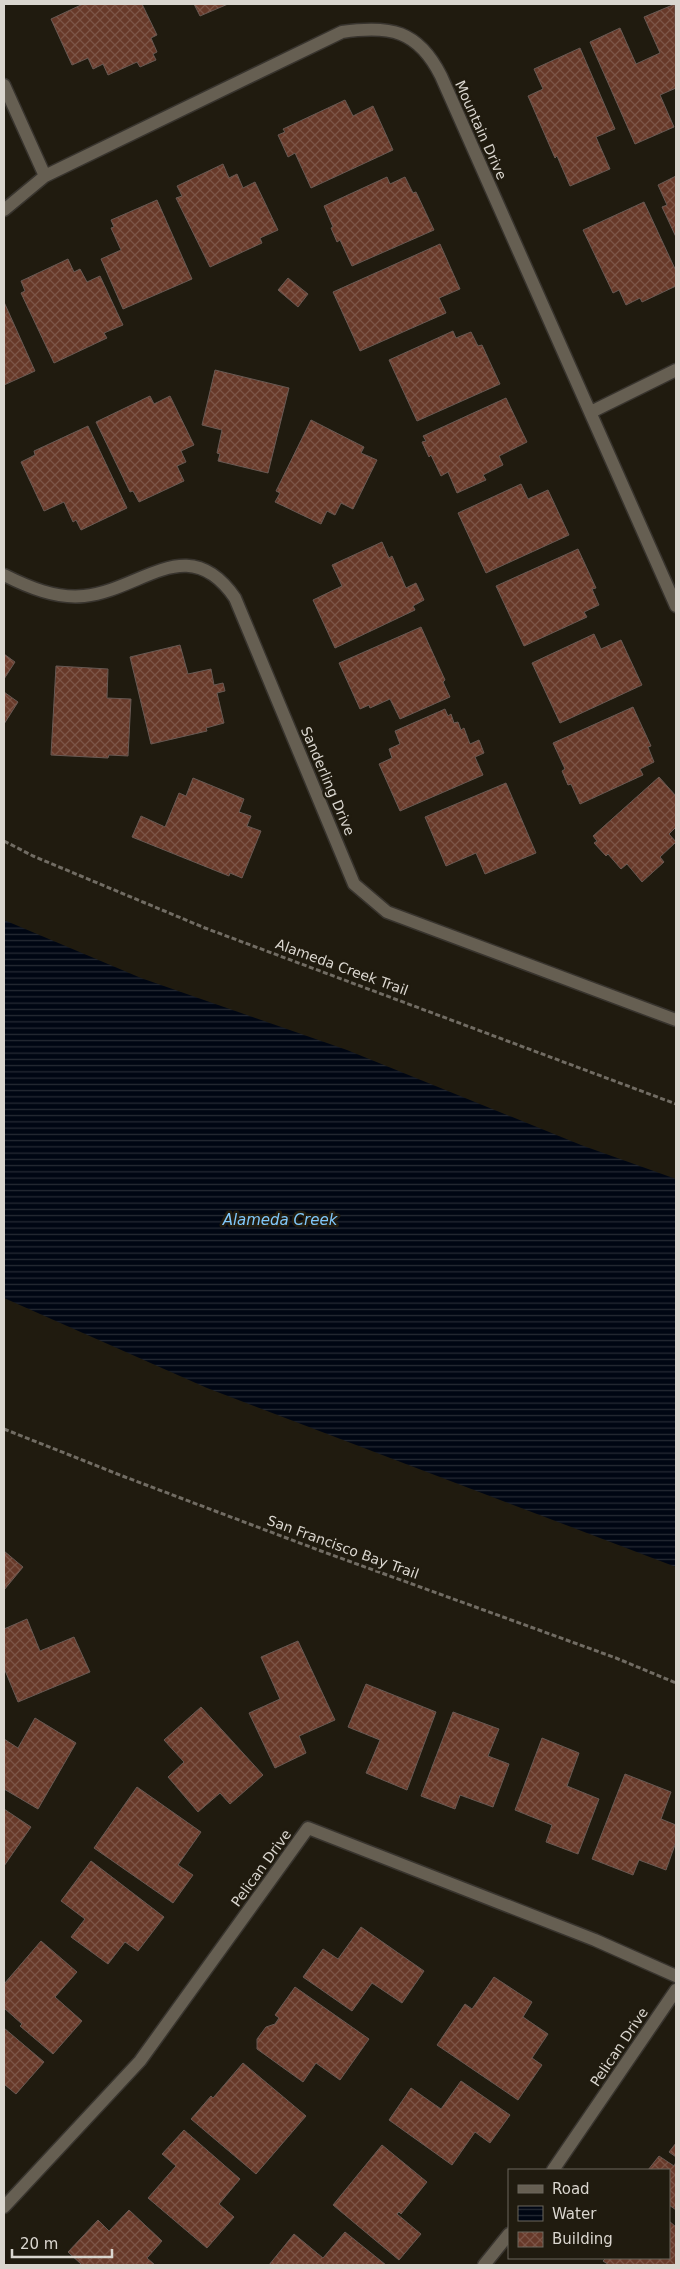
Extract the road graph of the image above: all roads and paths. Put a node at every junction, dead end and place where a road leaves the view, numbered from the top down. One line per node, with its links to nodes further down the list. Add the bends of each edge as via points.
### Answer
1 (4, 85): 2 (street)
2 (45, 176): 3 (street); 5 (street, Mountain Drive, via 342,32 370,28 396,32 420,45 434,62)
3 (4, 210)
4 (676, 370): 5 (street)
5 (591, 412): 7 (street, Mountain Drive)
6 (4, 575): 9 (street, Sanderling Drive, via 32,588 69,597 99,593 179,566 193,566 211,573 225,583 235,598 354,884 387,912)
7 (676, 606)
8 (4, 841): 10 (path, Alameda Creek Trail, via 205,928)
9 (676, 1020)
10 (676, 1104)
11 (4, 1429): 12 (path, San Francisco Bay Trail)
12 (676, 1683)
13 (676, 1976): 16 (street, Pelican Drive, via 595,1940 308,1828 140,2061)
14 (676, 1990): 15 (street, Pelican Drive)
15 (554, 2169)
16 (4, 2207)
17 (508, 2235): 18 (street)
18 (484, 2265)

